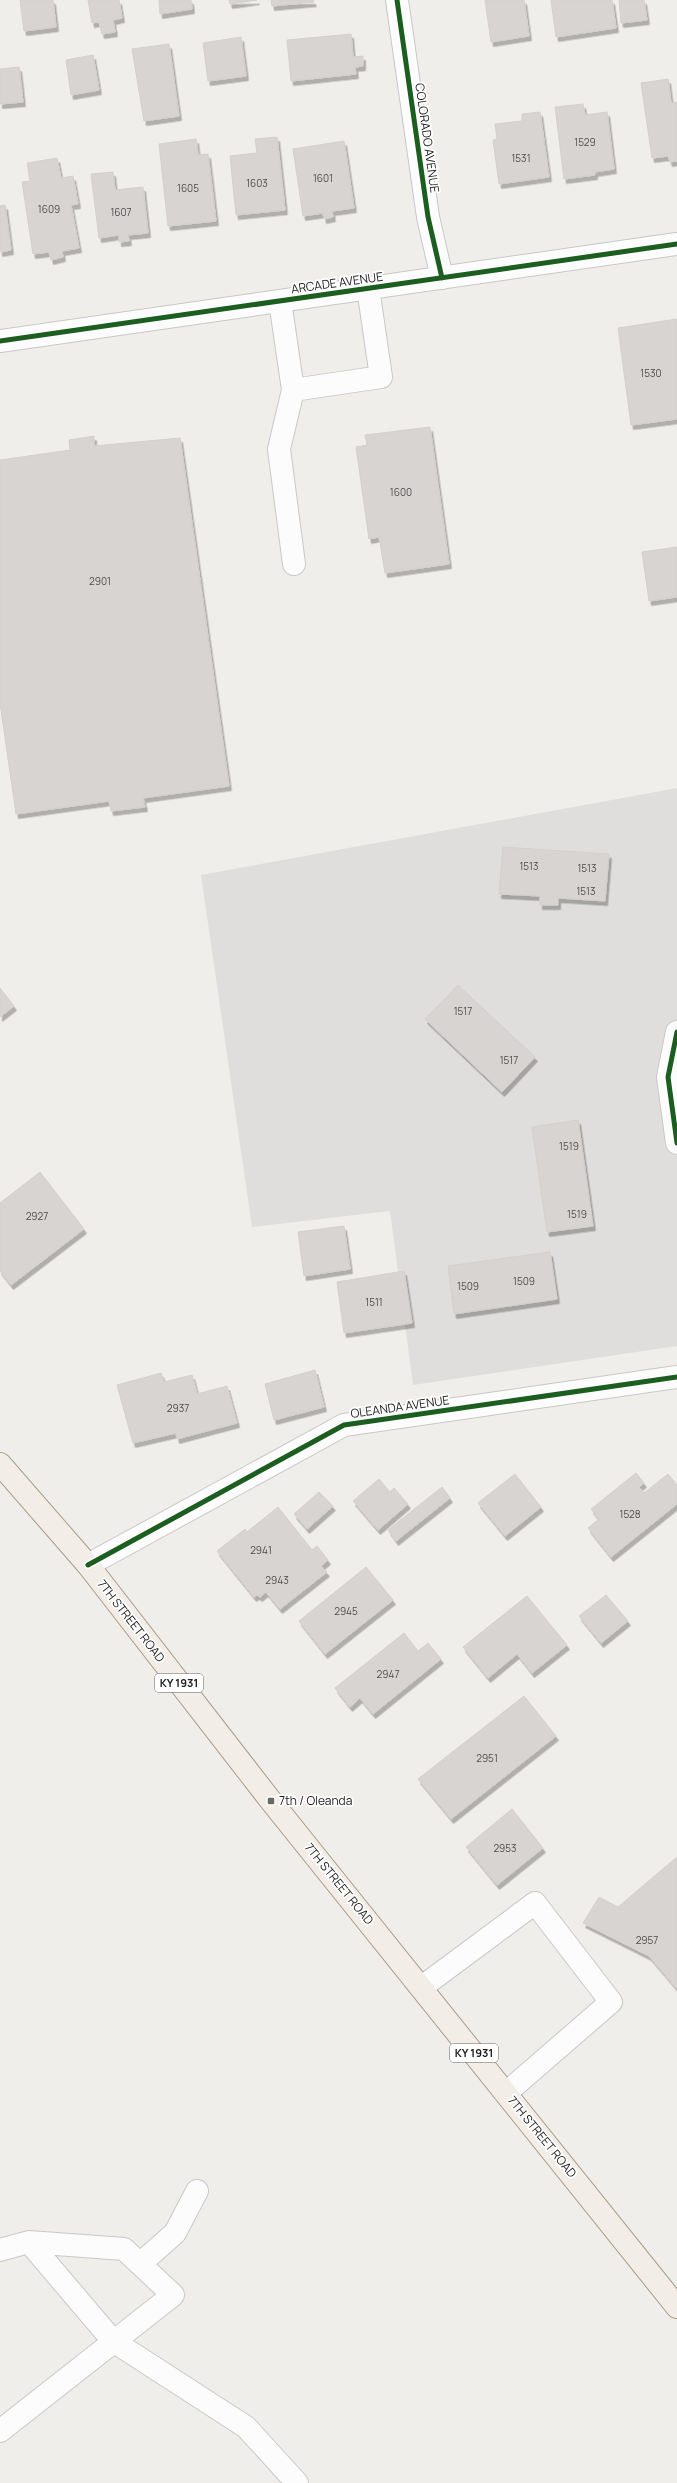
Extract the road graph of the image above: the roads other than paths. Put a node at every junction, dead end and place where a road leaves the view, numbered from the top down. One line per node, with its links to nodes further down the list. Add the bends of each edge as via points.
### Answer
1 (397, 0): 3 (street, COLORADO AVENUE, via 428,217)
2 (677, 244): 3 (street, ARCADE AVENUE)
3 (442, 278): 4 (street, ARCADE AVENUE)
4 (368, 288): 5 (street, ARCADE AVENUE); 7 (street, via 381,377)
5 (280, 301): 6 (street, ARCADE AVENUE); 7 (street)
6 (0, 341)
7 (293, 390): 8 (street, via 279,449)
8 (294, 564)
9 (677, 1032): 10 (street, via 668,1077)
10 (677, 1143)
11 (677, 1377): 13 (street, OLEANDA AVENUE, via 344,1425)
12 (0, 1464): 13 (main road, 7TH STREET ROAD / KY 1931)
13 (88, 1565): 14 (main road, 7TH STREET ROAD / KY 1931, via 271,1800)
14 (422, 1987): 15 (main road, 7TH STREET ROAD / KY 1931); 15 (street, via 535,1903 611,2002)
15 (506, 2093): 20 (main road, 7TH STREET ROAD / KY 1931)
16 (197, 2191): 19 (street, via 175,2234)
17 (29, 2242): 18 (street); 19 (street, via 124,2249); 21 (street)
18 (0, 2250)
19 (140, 2264): 21 (street, via 173,2295)
20 (677, 2307)
21 (113, 2341): 22 (street); 23 (street, via 246,2427)
22 (0, 2431)
23 (297, 2483)

